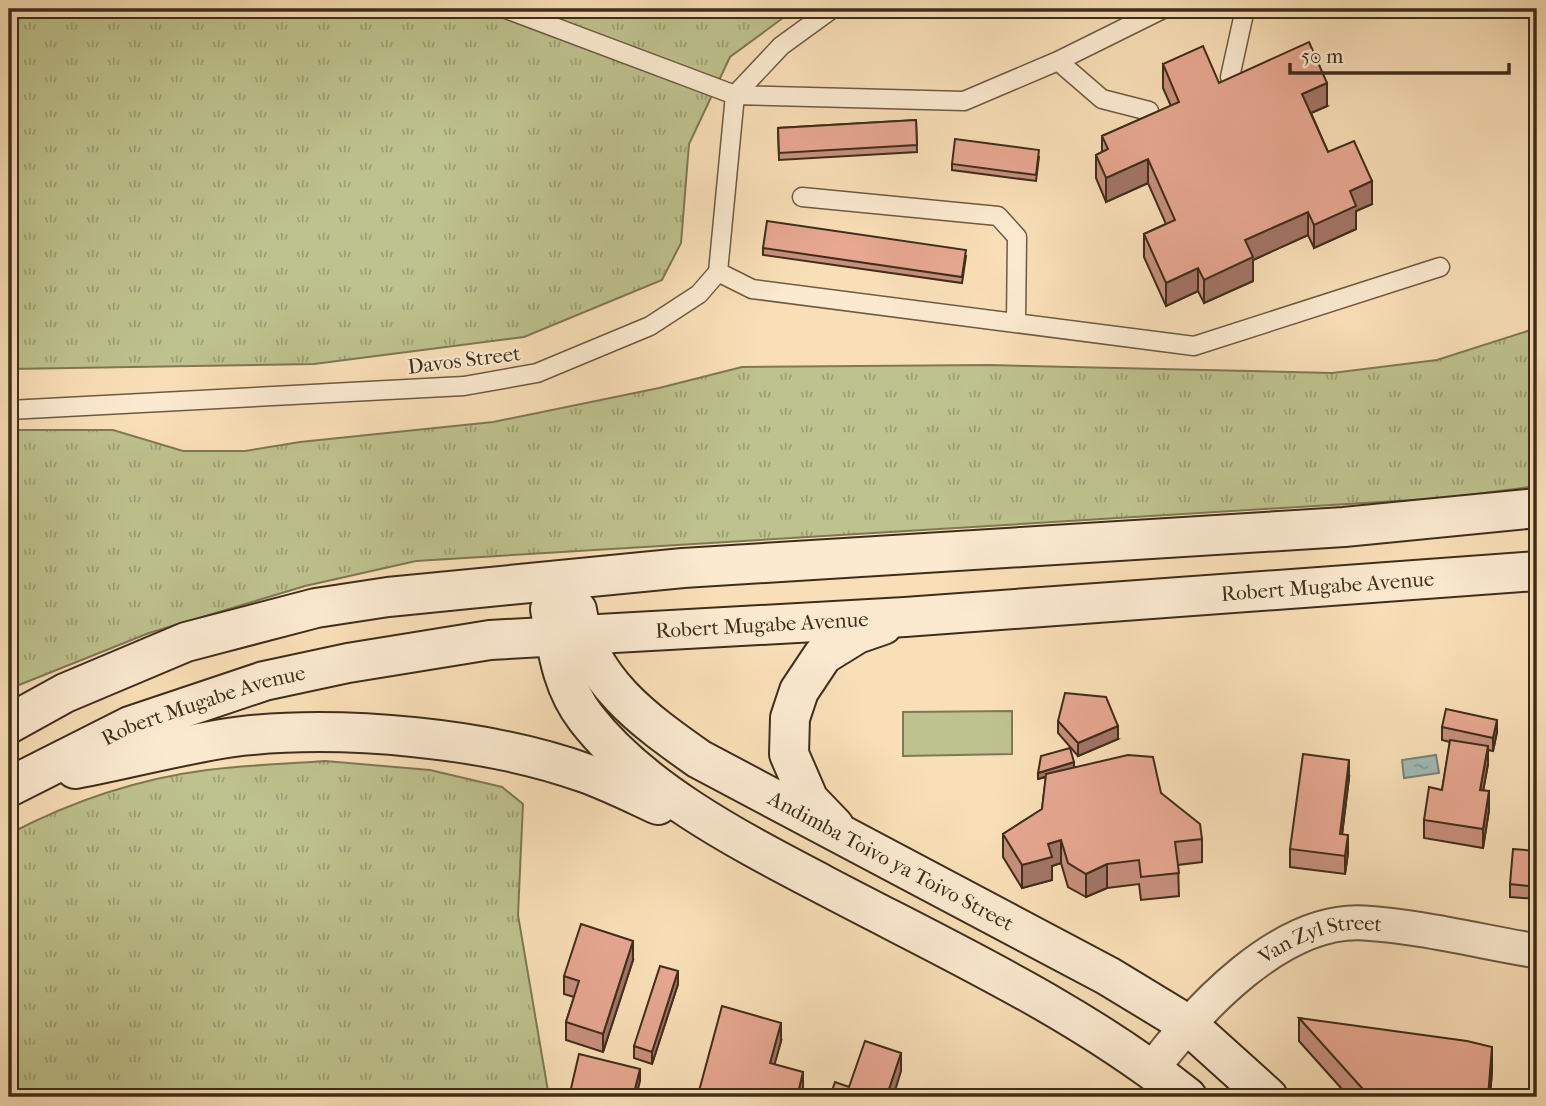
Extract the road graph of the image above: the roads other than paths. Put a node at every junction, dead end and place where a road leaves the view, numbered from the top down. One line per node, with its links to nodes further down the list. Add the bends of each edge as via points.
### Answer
1 (506, 9): 7 (lane)
2 (832, 9): 7 (lane, via 781,46)
3 (1163, 9): 5 (lane)
4 (1245, 9): 6 (lane)
5 (1058, 61): 7 (lane, via 964,101); 8 (lane, via 1102,99)
6 (1230, 77)
7 (735, 95): 11 (lane)
8 (1149, 111)
9 (802, 197): 12 (lane, via 998,216 1017,237)
10 (1440, 267): 12 (lane, via 1194,346)
11 (718, 272): 12 (lane, via 752,289); 13 (lane, Davos Street, via 699,294 650,326 537,373 424,390)
12 (1016, 323)
13 (9, 410)
14 (1537, 508): 16 (main road, via 1344,527 697,567)
15 (1537, 571): 17 (main road, Robert Mugabe Avenue)
16 (559, 582): 18 (main road, Andimba Toivo ya Toivo Street); 19 (main road, via 388,597 316,608 240,627 131,664)
17 (905, 617): 18 (main road, Robert Mugabe Avenue); 21 (main road, via 857,634 824,655 799,691 790,718 789,754 809,800)
18 (567, 634): 20 (main road, Robert Mugabe Avenue, via 411,652 264,681 130,726); 21 (main road, Andimba Toivo ya Toivo Street, via 640,716 699,759); 22 (main road, Andimba Toivo ya Toivo Street, via 562,675 574,700 604,739 655,784)
19 (9, 724)
20 (17, 782): 22 (main road, via 244,736 410,737 528,756 585,773)
21 (848, 839): 24 (main road, Andimba Toivo ya Toivo Street, via 1108,976)
22 (765, 854): 25 (main road, Andimba Toivo ya Toivo Street, via 1075,1018)
23 (1537, 951): 24 (street, Van Zyl Street, via 1362,922 1328,928 1298,937 1251,965)
24 (1186, 1024): 25 (street, Van Zyl Street); 27 (main road, Andimba Toivo ya Toivo Street)
25 (1152, 1069): 26 (main road, Andimba Toivo ya Toivo Street)
26 (1187, 1097)
27 (1268, 1097)

